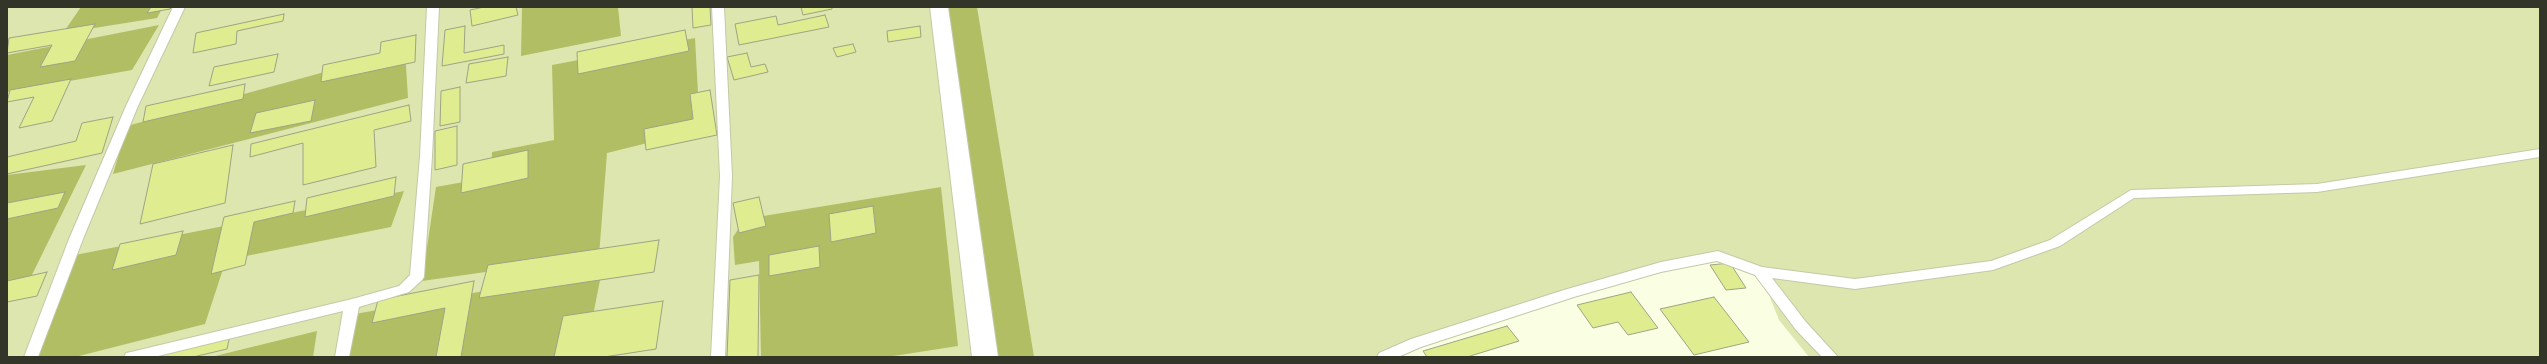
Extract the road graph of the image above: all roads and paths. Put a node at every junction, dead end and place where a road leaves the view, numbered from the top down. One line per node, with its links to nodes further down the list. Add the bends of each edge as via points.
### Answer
1 (179, 7): 9 (lane, via 132,106 76,239)
2 (433, 7): 7 (lane, via 417,277 404,290)
3 (718, 7): 12 (lane, via 726,176)
4 (940, 7): 8 (street)
5 (2540, 153): 6 (lane, via 2317,188 2131,194 2055,243 1993,265 1855,284)
6 (1760, 272): 13 (lane, via 1718,256 1661,266 1561,295 1416,343); 14 (lane, via 1801,326)
7 (352, 304): 10 (lane); 11 (lane)
8 (980, 356)
9 (31, 357)
10 (131, 357)
11 (342, 357)
12 (718, 357)
13 (1384, 357)
14 (1831, 357)

